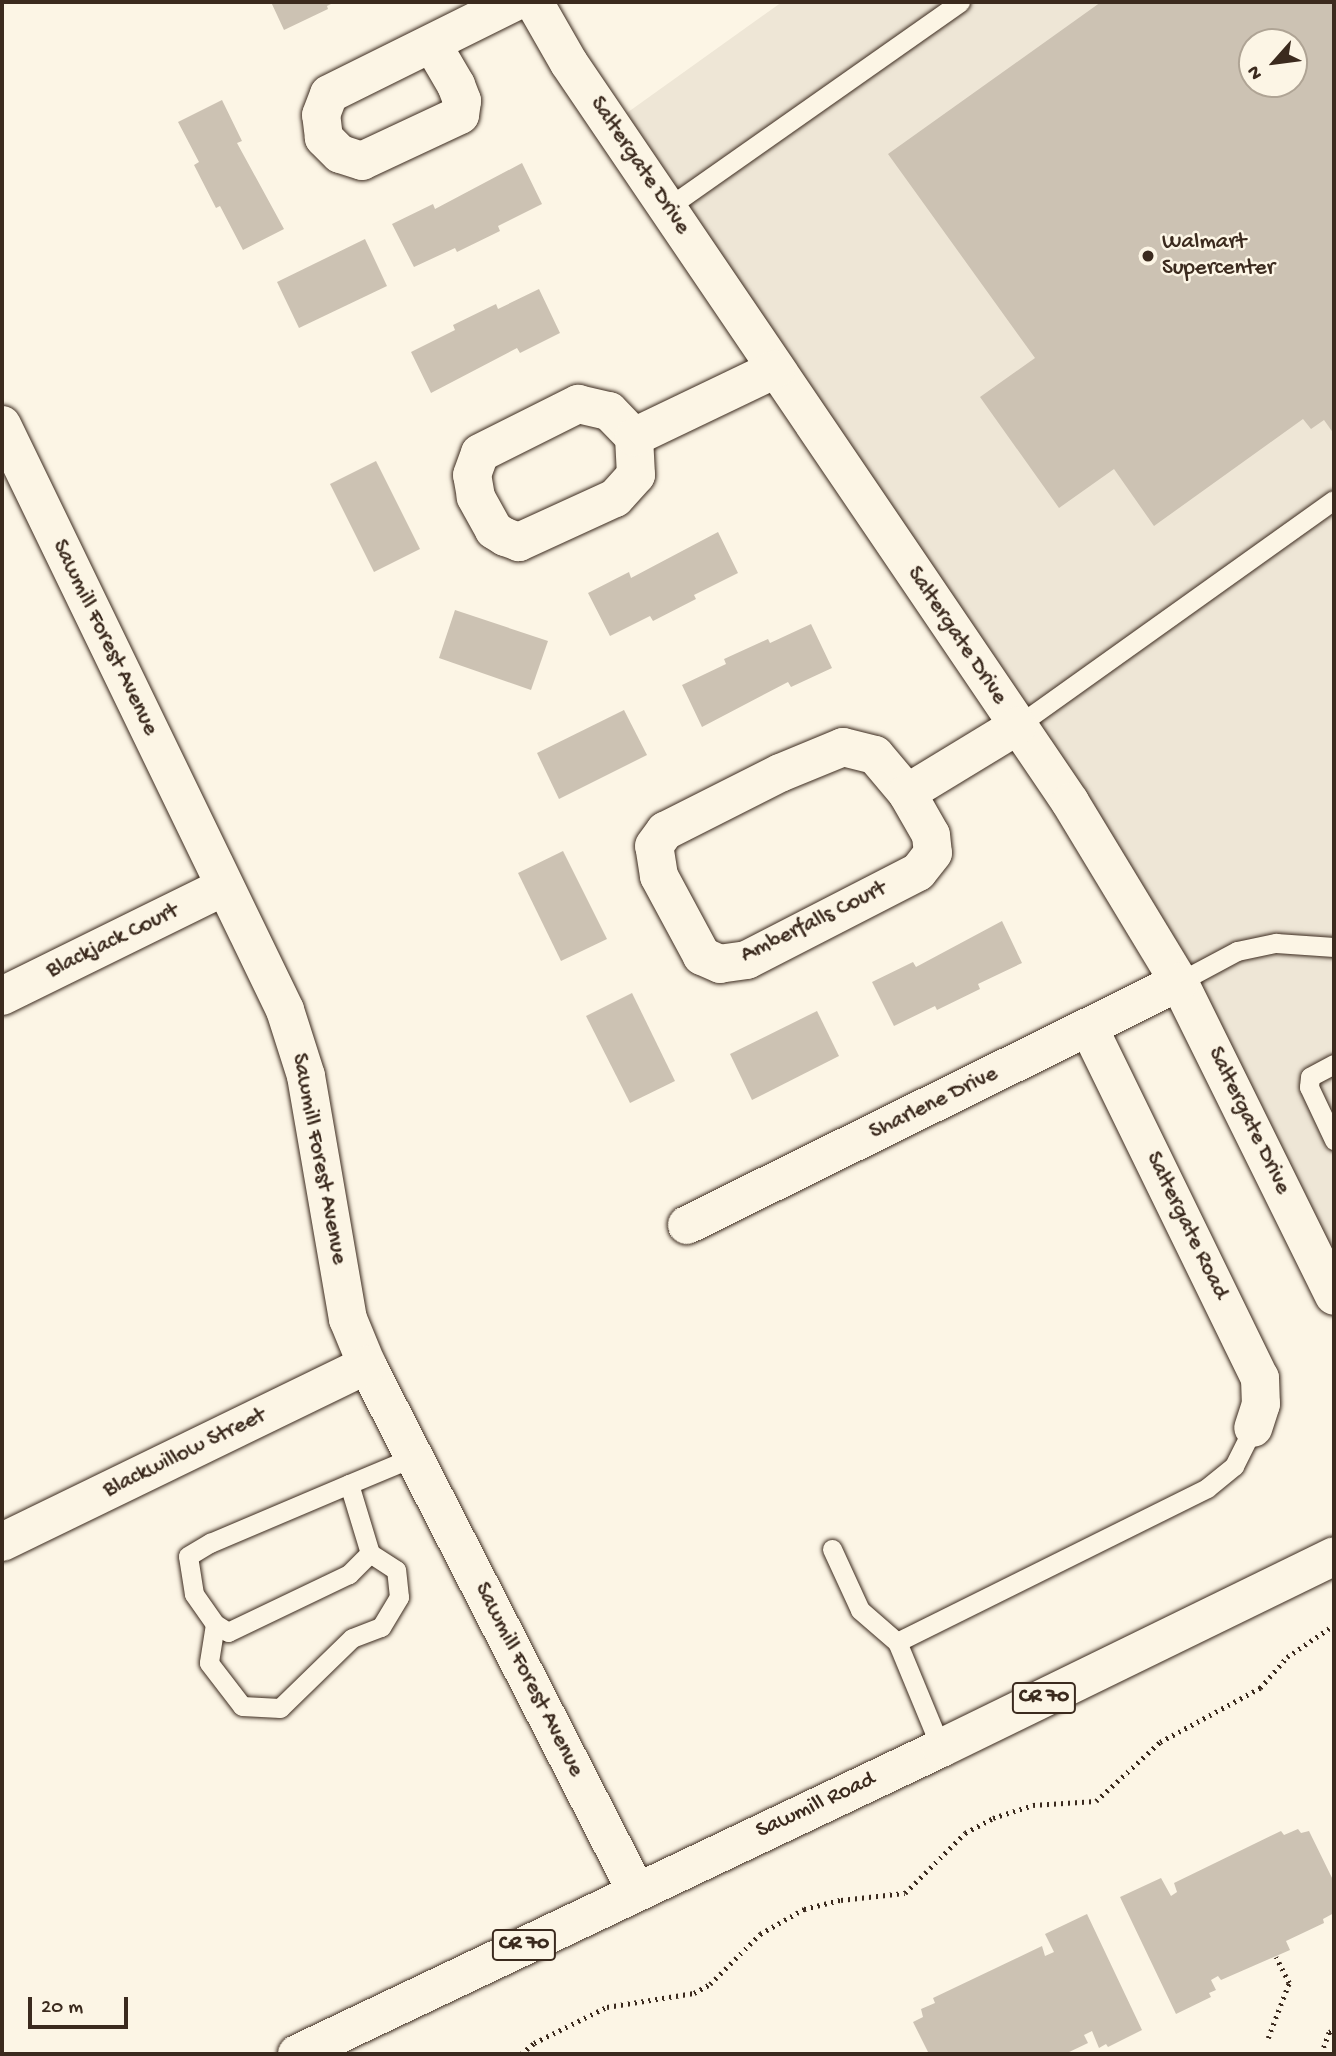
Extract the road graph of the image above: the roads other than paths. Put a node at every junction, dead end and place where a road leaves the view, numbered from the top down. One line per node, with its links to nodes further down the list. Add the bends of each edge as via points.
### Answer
1 (514, 2): 4 (street)
2 (534, 2): 5 (street, Saltergate Drive, via 569,63)
3 (960, 2): 5 (lane)
4 (432, 44)
5 (667, 208): 6 (street, Saltergate Drive)
6 (776, 369): 7 (street); 10 (street, Saltergate Drive)
7 (634, 437)
8 (5, 439): 12 (street, Sawmill Forest Avenue)
9 (1334, 500): 10 (lane)
10 (1017, 726): 11 (street); 14 (street, Saltergate Drive, via 1070,802)
11 (906, 793): 11 (street, Amberfalls Court, via 875,755 843,747 665,831 654,846 659,876 702,956 720,964 747,960 918,872 933,853 931,835)
12 (224, 887): 15 (street, Blackjack Court); 21 (street, Sawmill Forest Avenue, via 285,1010 302,1063 348,1318)
13 (1334, 947): 14 (lane, via 1276,943 1237,951)
14 (1180, 982): 16 (street, Sharlene Drive); 20 (street, Saltergate Drive)
15 (2, 996)
16 (1089, 1028): 19 (street, Sharlene Drive); 22 (street, Saltergate Road, via 1260,1378 1261,1404)
17 (1334, 1064): 18 (lane, via 1310,1077 1309,1087)
18 (1334, 1140)
19 (687, 1225)
20 (1334, 1296)
21 (368, 1365): 23 (street, Sawmill Forest Avenue); 25 (street, Blackwillow Street)
22 (1253, 1428): 30 (lane, via 1234,1466 1207,1488)
23 (414, 1457): 24 (lane); 32 (street, Sawmill Forest Avenue)
24 (349, 1484): 27 (lane); 29 (lane, via 188,1556 194,1594)
25 (2, 1542)
26 (832, 1549): 30 (lane, via 860,1611)
27 (370, 1553): 29 (lane, via 349,1574 228,1632); 29 (lane, via 397,1570 399,1597 381,1627 352,1639 280,1708 242,1706 217,1674 209,1663)
28 (1334, 1556): 31 (street, Sawmill Road / CR 70)
29 (215, 1624)
30 (897, 1642): 31 (lane)
31 (941, 1748): 32 (street, Sawmill Road / CR 70)
32 (636, 1891): 33 (street, Sawmill Road / CR 70)
33 (298, 2054)

